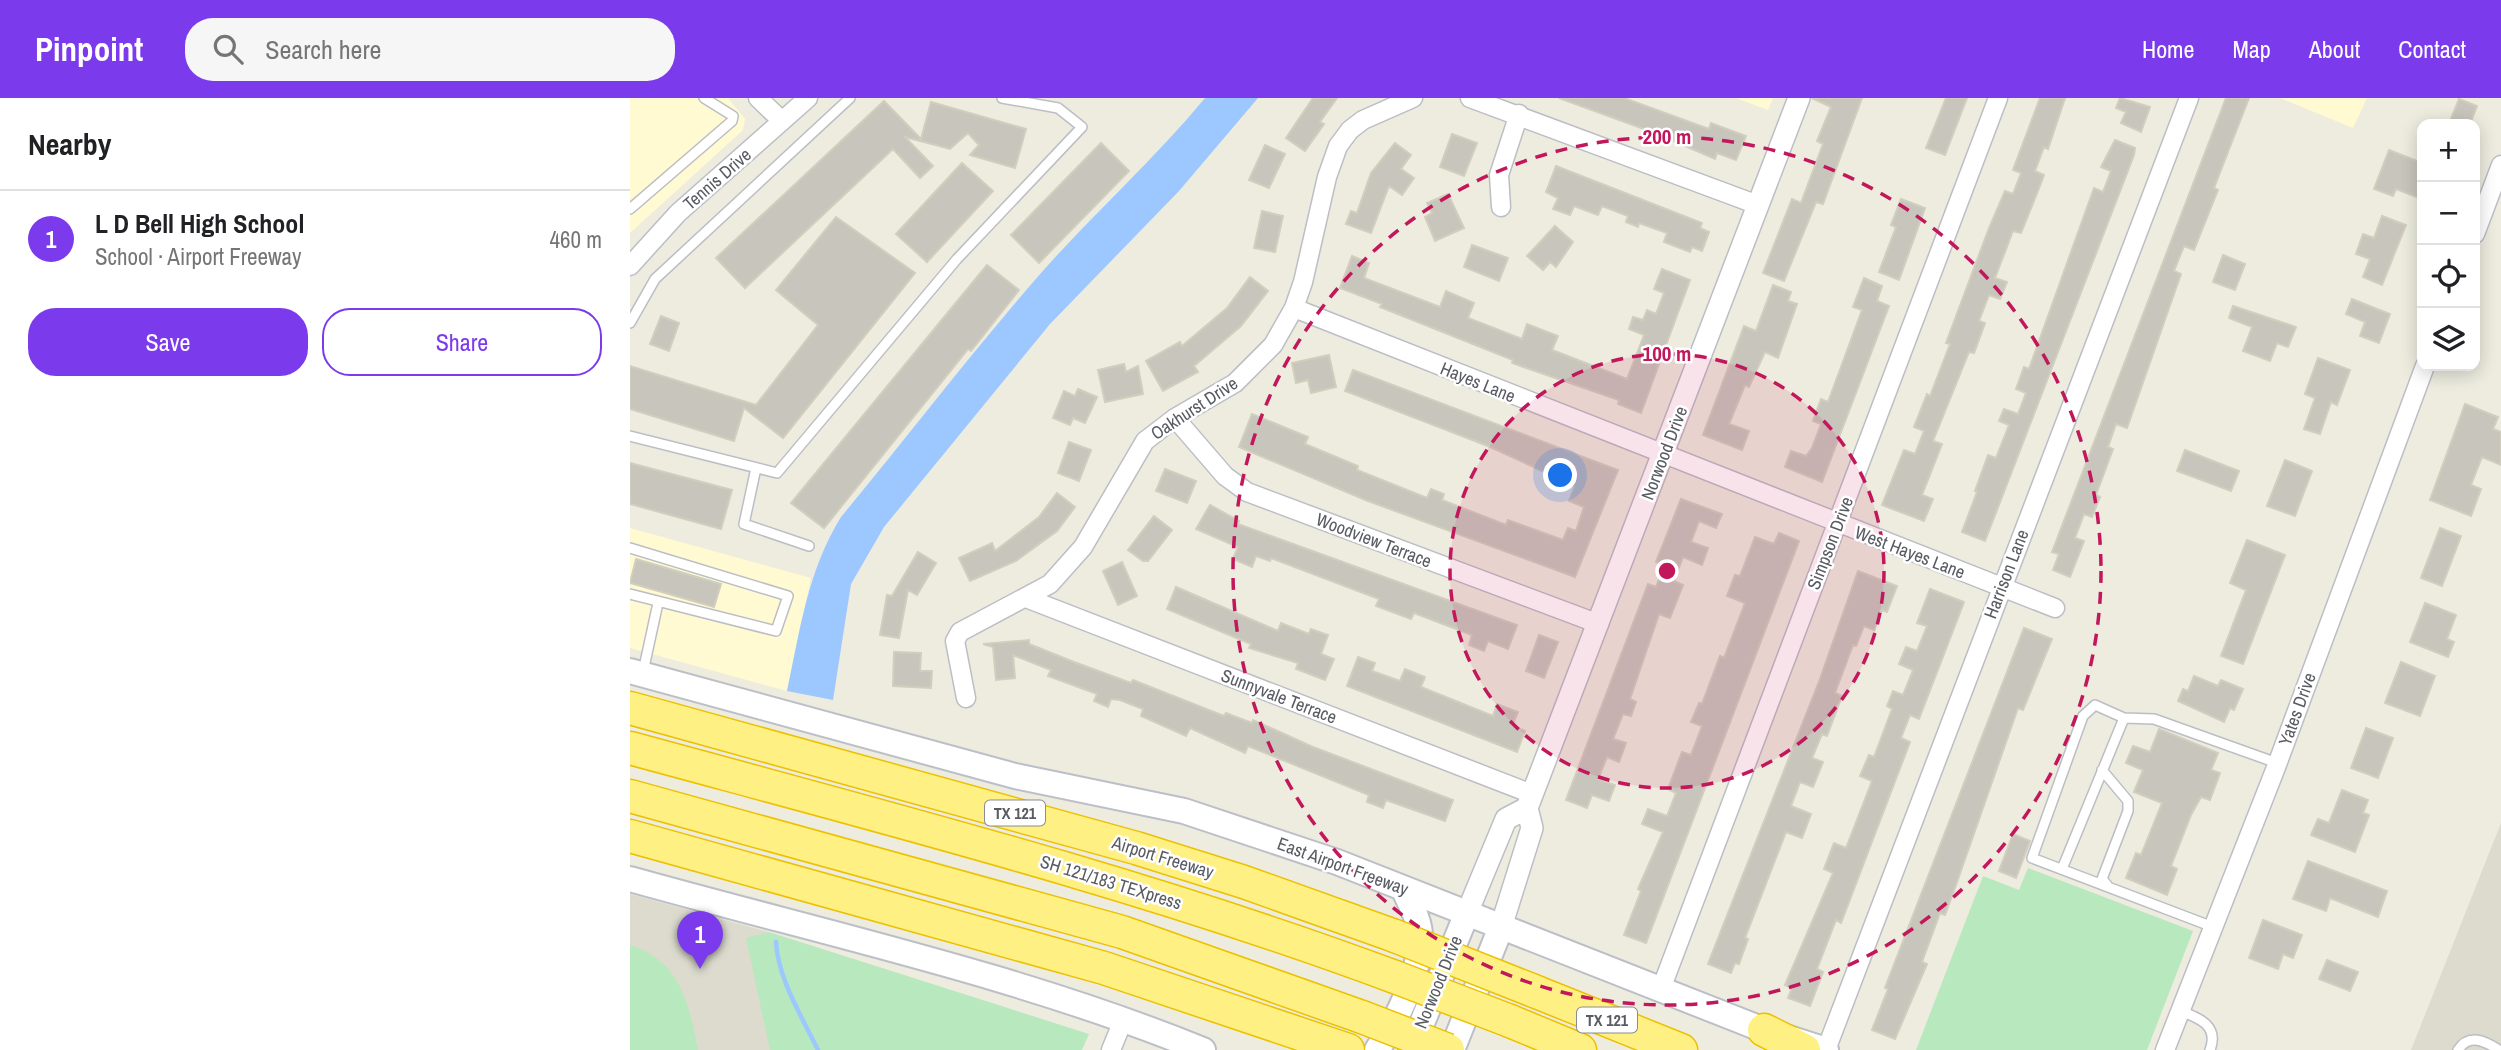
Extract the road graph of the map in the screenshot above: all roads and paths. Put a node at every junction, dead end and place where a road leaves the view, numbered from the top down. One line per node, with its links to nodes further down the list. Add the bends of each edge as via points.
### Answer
1 (704, 98): 16 (lane, via 733,116 732,121)
2 (758, 98): 12 (street)
3 (808, 98): 12 (street, Tennis Drive)
4 (850, 98): 20 (lane, via 655,279)
5 (1002, 98): 25 (lane, via 1058,108 1082,127 957,259 777,473)
6 (1413, 98): 19 (street, Oakhurst Drive, via 1363,120 1338,146)
7 (1470, 98): 11 (street)
8 (1799, 98): 14 (street, Norwood Drive)
9 (1998, 98): 26 (street, Simpson Drive)
10 (2189, 98): 29 (street, Harrison Lane)
11 (1519, 114): 14 (street); 15 (street, via 1499,176)
12 (782, 121): 18 (street, Tennis Drive, via 678,213)
13 (2501, 165): 17 (street)
14 (1758, 205): 24 (street, Norwood Drive)
15 (1501, 207)
16 (630, 209)
17 (2480, 221)
18 (630, 266)
19 (1294, 308): 22 (street, Oakhurst Drive, via 1254,367 1208,401); 24 (street, Hayes Lane)
20 (630, 323)
21 (2423, 371): 40 (street, Yates Drive)
22 (1175, 418): 31 (street, Oakhurst Drive, via 1145,441 1068,566); 34 (street, Woodview Terrace, via 1225,476 1247,492)
23 (630, 436): 25 (lane)
24 (1663, 455): 26 (street, West Hayes Lane); 34 (street, Norwood Drive)
25 (757, 468): 27 (lane, via 744,524)
26 (1837, 523): 29 (street, West Hayes Lane); 52 (street, Simpson Drive)
27 (809, 545)
28 (630, 548): 32 (lane, via 788,596 776,631)
29 (2001, 587): 33 (street); 65 (street, Harrison Lane)
30 (630, 593): 32 (lane)
31 (1026, 598): 36 (street, Oakhurst Drive, via 960,632 955,641); 43 (street, Sunnyvale Terrace)
32 (658, 603): 35 (lane)
33 (2055, 608)
34 (1599, 624): 43 (street, Norwood Drive)
35 (636, 673): 48 (main road, East Airport Freeway, via 1015,776 1184,811)
36 (966, 698)
37 (630, 708): 63 (highway, Airport Freeway / TX 121, bridge, via 1244,882 1395,936)
38 (2124, 718): 40 (lane, via 2154,719); 41 (lane); 45 (lane, via 2095,705 2083,716 2031,855)
39 (630, 748): 62 (highway, SH 121/183 TEXpress, bridge, via 1129,886 1304,943)
40 (2277, 763): 51 (street, Yates Drive)
41 (2102, 770): 45 (lane); 47 (lane, via 2128,801 2102,879)
42 (630, 796): 61 (highway, bridge, via 1122,932)
43 (1530, 801): 49 (street, Norwood Drive, via 1506,819); 50 (street, Norwood Drive, via 1532,828)
44 (630, 836): 58 (highway, via 1104,968)
45 (2062, 869): 47 (lane)
46 (630, 879): 54 (main road, via 958,966)
47 (2107, 885): 51 (lane)
48 (1403, 888): 49 (main road, East Airport Freeway); 59 (main road, via 1418,921 1417,961)
49 (1467, 913): 50 (main road, East Airport Freeway); 60 (main road, Norwood Drive)
50 (1501, 927): 52 (main road); 61 (main road, Norwood Drive)
51 (2213, 927): 53 (street, Yates Drive)
52 (1661, 989): 55 (main road)
53 (2180, 1011): 66 (street, Yates Drive); 67 (lane, via 2210,1026 2214,1039)
54 (1124, 1018): 56 (street); 57 (main road)
55 (1764, 1030): 64 (highway); 65 (main road)
56 (1111, 1050)
57 (1203, 1050)
58 (1348, 1050)
59 (1377, 1050)
60 (1410, 1050)
61 (1450, 1050)
62 (1580, 1050)
63 (1681, 1050)
64 (1804, 1050)
65 (1826, 1050)
66 (2165, 1050)
67 (2210, 1050)
68 (2458, 1050): 69 (lane, via 2476,1039)
69 (2499, 1050)

